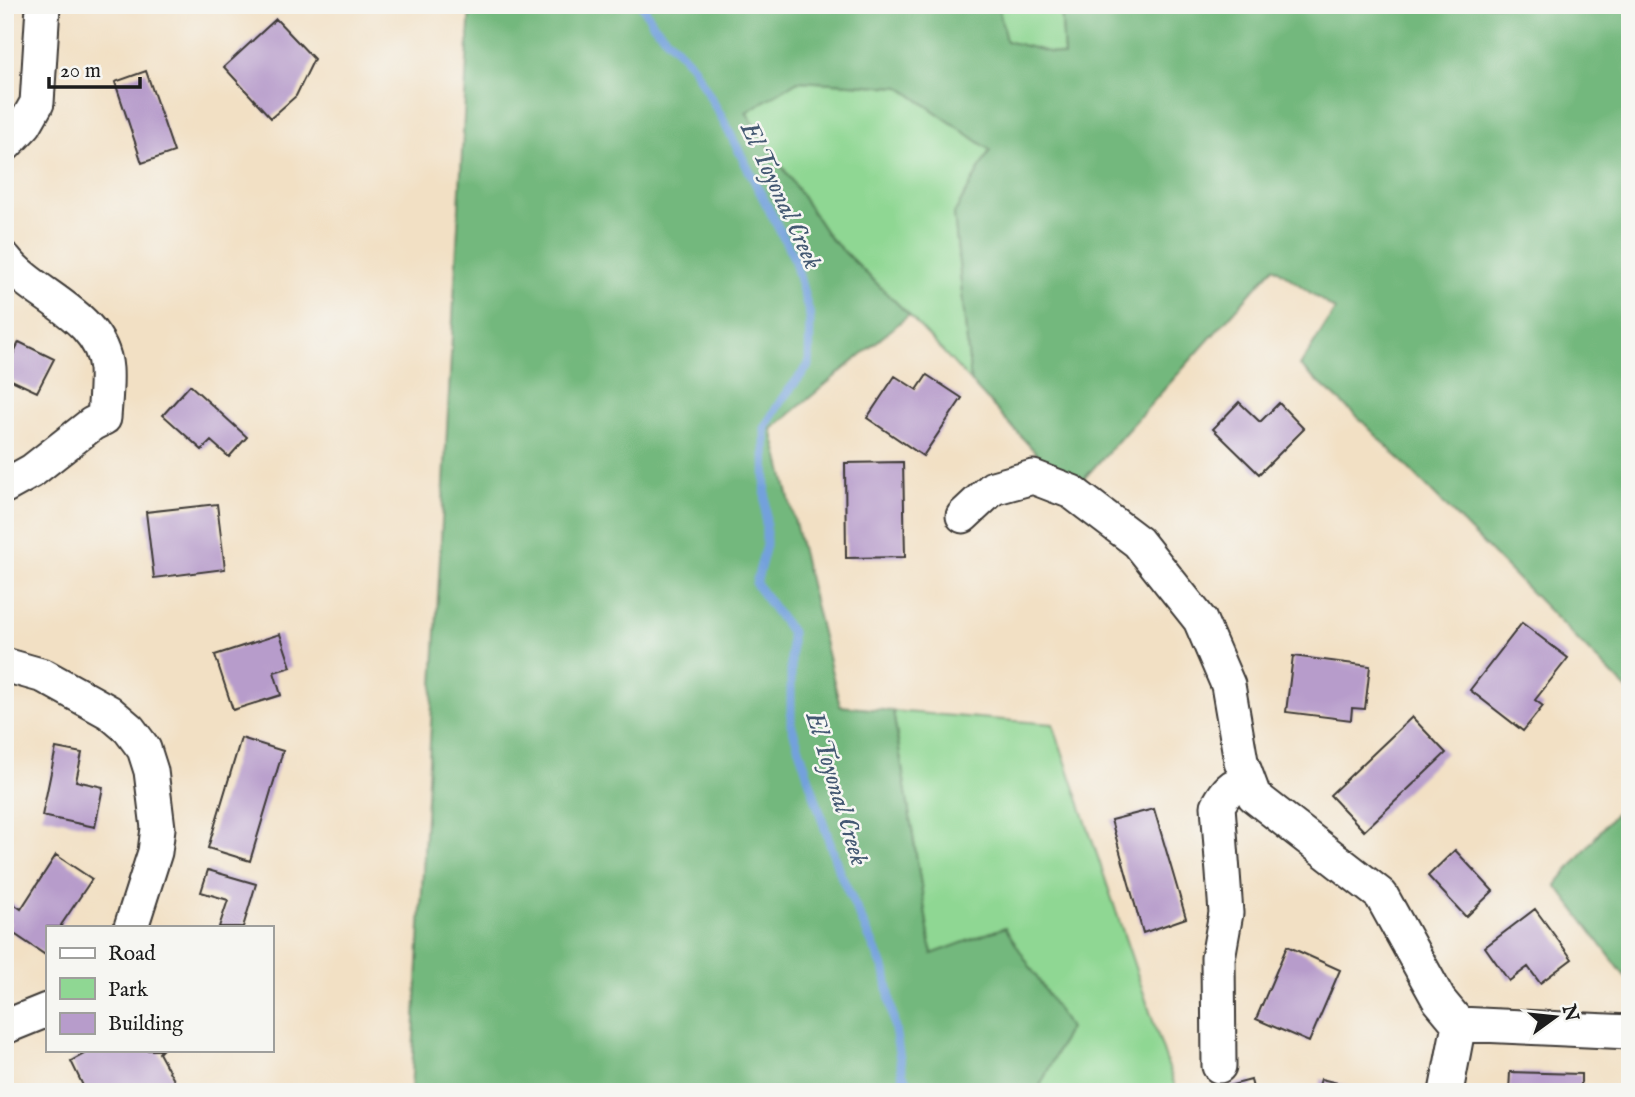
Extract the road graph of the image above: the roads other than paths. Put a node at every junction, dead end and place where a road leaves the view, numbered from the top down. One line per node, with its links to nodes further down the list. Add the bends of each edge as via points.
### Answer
1 (45, 5): 2 (street, via 37,103)
2 (5, 145)
3 (5, 259): 4 (street, via 17,274 81,322 96,339 106,367 104,418)
4 (5, 486)
5 (963, 516): 7 (street, via 993,488 1032,477 1072,492 1138,542 1200,620 1228,685)
6 (5, 665): 8 (street, via 44,676 109,712 144,748 158,828)
7 (1248, 781): 10 (street, via 1254,796 1381,895 1438,1000); 13 (street, via 1225,792 1218,806 1226,913 1219,958)
8 (131, 926)
9 (46, 1010): 11 (street)
10 (1459, 1024): 12 (street); 14 (street)
11 (5, 1027)
12 (1630, 1032)
13 (1219, 1066)
14 (1446, 1092)

